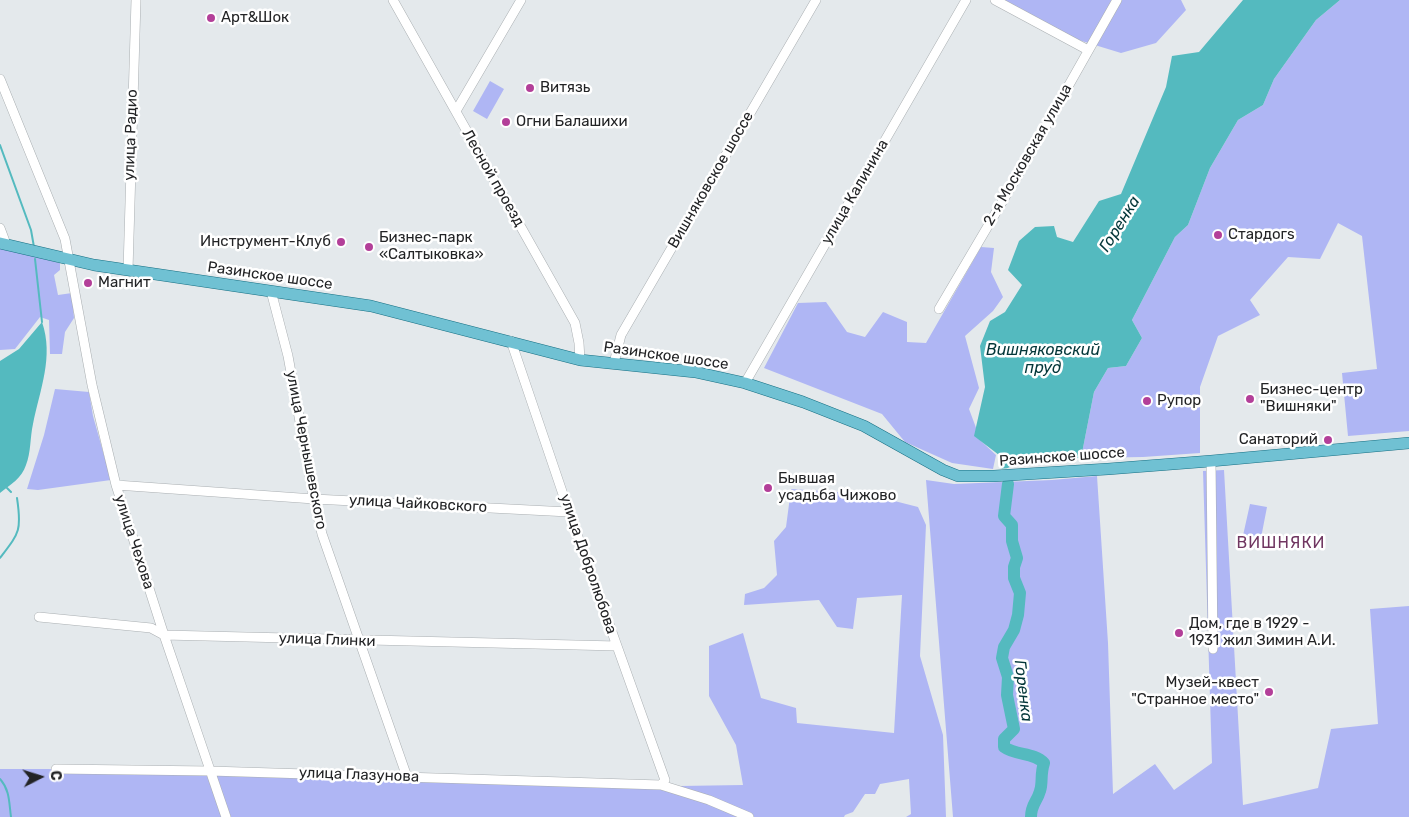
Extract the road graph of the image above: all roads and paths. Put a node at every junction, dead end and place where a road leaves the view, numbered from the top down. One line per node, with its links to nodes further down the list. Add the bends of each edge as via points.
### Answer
1 (136, 0): 14 (street, улица Радио)
2 (393, 0): 10 (street, Лесной проезд)
3 (521, 0): 10 (street)
4 (816, 0): 19 (street, Вишняковское шоссе, via 621,335)
5 (966, 0): 20 (street, улица Калинина)
6 (995, 0): 8 (street)
7 (1116, 0): 8 (street, 2-я Московская улица)
8 (1088, 50): 16 (street, 2-я Московская улица)
9 (0, 79): 13 (street, улица Чехова, via 65,239)
10 (456, 111): 18 (street, Лесной проезд, via 575,323)
11 (0, 228): 12 (street)
12 (3, 243): 13 (main road, Разинское шоссе)
13 (68, 259): 14 (main road, Разинское шоссе); 23 (street, улица Чехова, via 92,386)
14 (128, 270): 15 (main road, Разинское шоссе)
15 (270, 290): 17 (main road, Разинское шоссе, via 371,306); 24 (street, улица Чернышевского, via 288,356)
16 (939, 309)
17 (511, 341): 18 (main road, Разинское шоссе); 25 (street, улица Добролюбова)
18 (580, 360): 19 (main road, Разинское шоссе)
19 (614, 363): 20 (main road, Разинское шоссе, via 695,372)
20 (745, 383): 22 (main road, Разинское шоссе, via 864,426 958,476 1026,475)
21 (1409, 442): 22 (main road, Разинское шоссе)
22 (1211, 462): 30 (street)
23 (116, 485): 24 (street, улица Чайковского); 27 (street, улица Чехова)
24 (314, 499): 25 (street, улица Чайковского); 28 (street, улица Чернышевского, via 322,534)
25 (569, 512): 29 (street, улица Добролюбова)
26 (39, 618): 27 (street, улица Глинки, via 151,628)
27 (164, 635): 28 (street, улица Глинки); 32 (street, улица Чехова)
28 (360, 641): 29 (street, улица Глинки); 33 (street, улица Чернышевского)
29 (617, 646): 34 (street, улица Добролюбова, via 665,780)
30 (1213, 649)
31 (56, 769): 32 (street, улица Глазунова)
32 (210, 771): 33 (street, улица Глазунова); 35 (street, улица Чехова)
33 (407, 777): 34 (street, улица Глазунова)
34 (662, 785): 36 (street, улица Глазунова)
35 (226, 817)
36 (749, 817)

